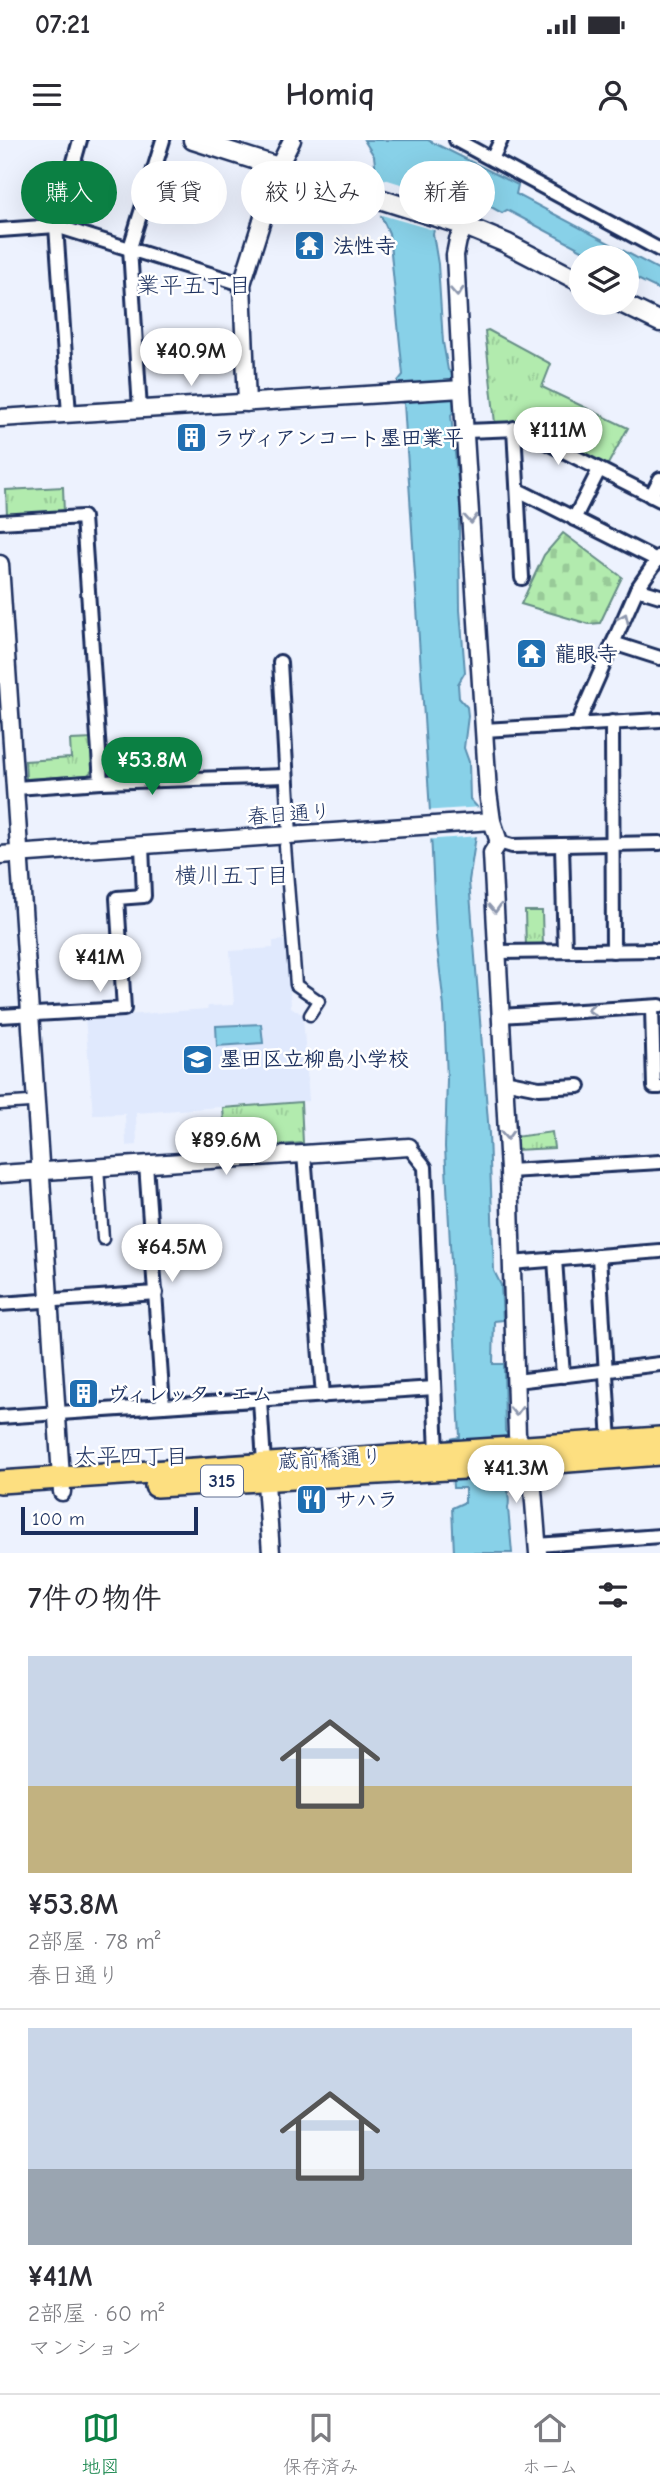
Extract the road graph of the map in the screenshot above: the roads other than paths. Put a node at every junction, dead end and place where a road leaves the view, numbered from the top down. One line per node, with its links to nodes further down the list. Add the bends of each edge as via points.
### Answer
1 (80, 140): 12 (street)
2 (163, 140): 15 (street)
3 (193, 140): 8 (main road)
4 (292, 140): 9 (street)
5 (456, 140): 7 (street)
6 (501, 140): 7 (street)
7 (492, 159): 16 (street)
8 (262, 161)
9 (282, 161)
10 (385, 200): 13 (main road)
11 (261, 224): 18 (street)
12 (56, 226): 14 (street); 15 (street); 24 (street)
13 (465, 226): 17 (main road); 21 (street, one-way to 21, via 456,255)
14 (0, 230)
15 (130, 248): 18 (street); 23 (street)
16 (660, 250)
17 (569, 276)
18 (242, 285): 22 (street)
19 (639, 312): 20 (main road)
20 (660, 322)
21 (459, 389): 22 (street); 27 (street)
22 (247, 403): 23 (street)
23 (140, 410): 24 (street)
24 (69, 414): 25 (street)
25 (0, 418)
26 (514, 428): 27 (street); 28 (street); 30 (street)
27 (466, 430): 47 (street, one-way to 47)
28 (599, 470): 31 (street); 32 (street)
29 (660, 479): 31 (street)
30 (517, 491): 32 (street); 36 (street)
31 (656, 498)
32 (574, 519): 34 (street)
33 (0, 522): 49 (street, via 83,517)
34 (658, 558): 37 (street)
35 (0, 564): 39 (street)
36 (523, 578)
37 (637, 589): 38 (street); 40 (street, one-way to 37)
38 (660, 596)
39 (2, 617): 43 (street)
40 (613, 643): 41 (street); 46 (street)
41 (660, 658)
42 (280, 662): 48 (street)
43 (5, 705): 50 (street)
44 (660, 720): 45 (street)
45 (612, 722): 46 (street); 55 (street)
46 (577, 725): 47 (street)
47 (485, 730): 51 (street)
48 (286, 776): 49 (street); 52 (street)
49 (101, 782): 50 (street)
50 (16, 788): 58 (street)
51 (492, 821): 52 (street, 春日通り); 53 (street)
52 (287, 841): 56 (street, 春日通り); 66 (street, via 296,985 319,1001)
53 (499, 842): 57 (street); 63 (street, one-way to 63, via 492,853)
54 (660, 843): 55 (street)
55 (611, 844): 57 (street); 62 (street)
56 (142, 845): 58 (street, 春日通り); 65 (street, via 144,896 117,898 124,1009)
57 (562, 846): 61 (street)
58 (20, 854): 59 (street, 春日通り); 65 (street)
59 (0, 855)
60 (660, 950): 62 (street)
61 (565, 951): 62 (street); 63 (street)
62 (613, 951)
63 (497, 952): 68 (street)
64 (656, 1007): 68 (street, one-way to 68); 69 (street)
65 (30, 1014): 67 (street); 80 (street)
66 (310, 1015)
67 (0, 1016)
68 (500, 1016): 70 (street)
69 (656, 1049): 72 (street, via 654,1087)
70 (504, 1081): 71 (street, via 540,1088); 81 (street, one-way to 81)
71 (579, 1086)
72 (660, 1087)
73 (29, 1102): 74 (street)
74 (0, 1104)
75 (409, 1147): 76 (street); 95 (street, via 425,1167)
76 (304, 1154): 78 (street); 96 (street)
77 (660, 1162): 81 (street)
78 (146, 1164): 79 (street); 88 (street)
79 (98, 1167): 80 (street); 83 (street)
80 (41, 1171): 82 (street); 89 (street)
81 (509, 1171): 87 (street)
82 (0, 1174)
83 (103, 1239)
84 (660, 1251): 85 (street)
85 (599, 1256): 86 (street); 92 (street)
86 (555, 1259): 87 (street); 93 (street)
87 (511, 1263): 94 (street)
88 (156, 1293): 89 (street); 98 (street)
89 (50, 1301): 90 (street); 99 (street)
90 (0, 1304)
91 (660, 1364): 92 (street)
92 (606, 1371): 93 (street); 102 (street)
93 (563, 1376): 94 (street)
94 (516, 1381): 104 (street, one-way to 104)
95 (434, 1388): 96 (street); 105 (street)
96 (323, 1395): 97 (street)
97 (260, 1400): 98 (street); 106 (street)
98 (163, 1406): 99 (street)
99 (58, 1413): 100 (street); 108 (street)
100 (0, 1417)
101 (660, 1438): 102 (main road, 蔵前橋通り / 315)
102 (610, 1441): 104 (main road, 蔵前橋通り / 315)
103 (660, 1454): 104 (main road, 蔵前橋通り / 315)
104 (521, 1456): 105 (main road, 蔵前橋通り / 315); 111 (street)
105 (441, 1458): 106 (main road, 蔵前橋通り / 315)
106 (265, 1471): 108 (main road, 蔵前橋通り / 315); 112 (street)
107 (0, 1482): 108 (main road, 蔵前橋通り / 315)
108 (62, 1485): 109 (main road, 蔵前橋通り / 315)
109 (0, 1496)
110 (660, 1536): 111 (street)
111 (538, 1549)
112 (271, 1553)

